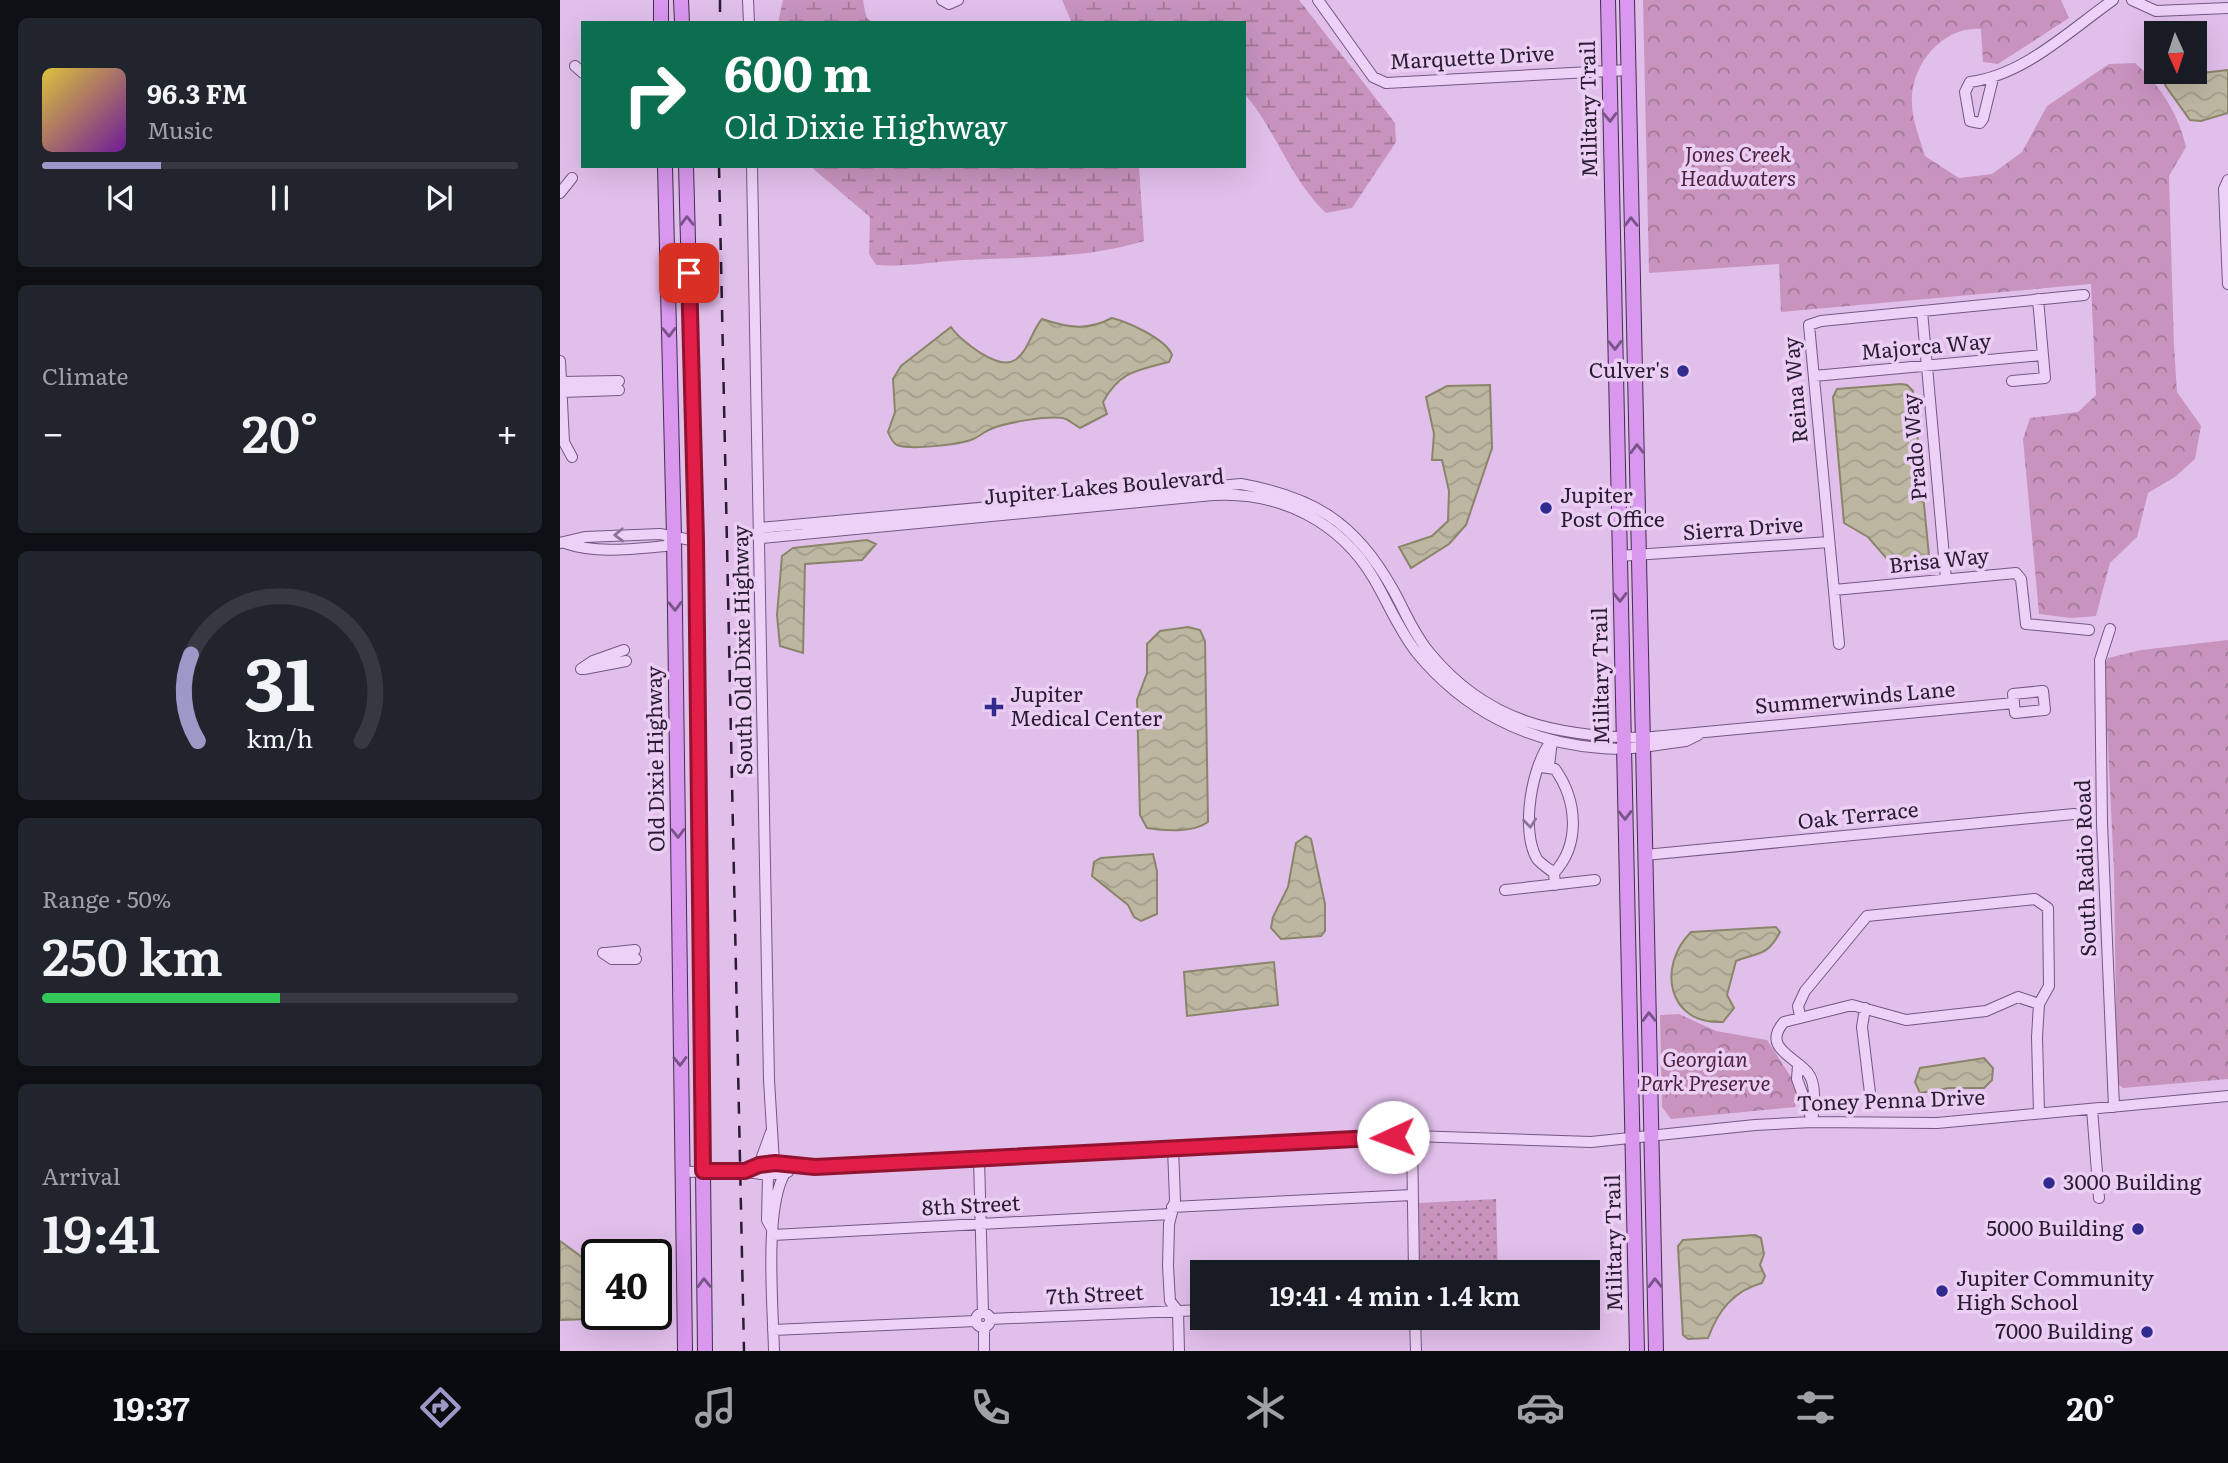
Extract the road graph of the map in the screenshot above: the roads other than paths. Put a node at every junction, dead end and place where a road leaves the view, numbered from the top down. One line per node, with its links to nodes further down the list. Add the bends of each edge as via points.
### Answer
1 (660, 0): 12 (main road)
2 (681, 0): 13 (main road)
3 (748, 0): 14 (street)
4 (942, 0): 5 (street, via 949,4)
5 (958, 0)
6 (1318, 0): 16 (street, Marquette Drive, via 1378,82)
7 (1608, 0): 16 (main road, Military Trail)
8 (1627, 0): 15 (main road, Military Trail)
9 (2113, 0): 17 (street, via 2020,66)
10 (2133, 0): 11 (street, via 2157,11)
11 (2228, 8)
12 (661, 21)
13 (682, 21)
14 (749, 21)
15 (1628, 70): 16 (street, Marquette Drive); 41 (main road, Military Trail, one-way to 15)
16 (1609, 71): 42 (main road, Military Trail, one-way to 42)
17 (1993, 78)
18 (665, 168): 37 (main road, Old Dixie Highway, one-way to 37)
19 (686, 168): 38 (main road, Old Dixie Highway, one-way to 19)
20 (752, 168): 36 (street, South Old Dixie Highway)
21 (572, 178): 23 (street)
22 (2228, 180): 24 (street, via 2224,189)
23 (560, 193)
24 (2228, 284)
25 (2084, 295): 26 (street, Reina Way)
26 (2038, 299): 27 (street, Reina Way); 28 (street)
27 (1922, 311): 30 (street, Prado Way); 31 (street, Reina Way, via 1813,322 1809,325)
28 (2043, 355): 30 (street, Majorca Way); 32 (street, via 2045,378)
29 (560, 361): 34 (street)
30 (1927, 367): 31 (street, Majorca Way); 43 (street, Prado Way)
31 (1814, 376): 39 (street, Reina Way)
32 (2011, 381)
33 (619, 386): 34 (street)
34 (561, 387): 35 (street, via 565,442)
35 (572, 457)
36 (760, 533): 49 (street, Jupiter Lakes Boulevard, via 1213,495 1279,501 1311,515 1362,560 1415,650 1451,688 1490,717); 51 (street, Jupiter Lakes Boulevard, via 1201,487 1241,484 1282,492 1310,504 1359,540 1428,651 1496,710 1531,724); 70 (street, South Old Dixie Highway)
37 (674, 537): 38 (street); 40 (street, via 585,537); 81 (main road, Old Dixie Highway, one-way to 81)
38 (696, 541): 79 (main road, Old Dixie Highway)
39 (1829, 541): 41 (street, Sierra Drive); 44 (street, Reina Way)
40 (562, 543)
41 (1639, 555): 42 (street, Sierra Drive); 50 (main road, Military Trail)
42 (1619, 556): 51 (main road, Military Trail, one-way to 51)
43 (1946, 579): 44 (street, Brisa Way); 46 (street, Brisa Way, via 2016,573 2021,579 2026,624)
44 (1833, 590): 47 (street, Reina Way)
45 (2110, 629): 66 (street, South Radio Road, via 2100,660)
46 (2089, 630)
47 (1839, 645)
48 (2014, 703): 50 (street, Summerwinds Lane)
49 (1552, 740): 51 (street, Jupiter Lakes Boulevard, via 1603,749); 52 (street)
50 (1643, 741): 51 (street, Jupiter Lakes Boulevard); 54 (main road, Military Trail)
51 (1624, 742): 73 (main road, Military Trail, one-way to 73)
52 (1545, 766): 55 (street, one-way to 55, via 1534,775 1528,806 1530,830 1538,859); 55 (street, via 1564,780 1574,818 1565,861)
53 (2074, 814): 54 (street, Oak Terrace)
54 (1645, 855): 71 (main road, Military Trail, one-way to 54)
55 (1554, 873): 57 (street)
56 (1595, 880): 57 (street)
57 (1555, 885): 58 (street)
58 (1505, 890)
59 (603, 953): 60 (street, via 612,959)
60 (636, 954)
61 (2039, 1003): 62 (street, via 2018,997 1986,1011 1906,1020); 63 (street, via 2049,986 2048,908 2035,899 1867,916 1805,991 1798,1006); 68 (street)
62 (1865, 1008): 63 (street, via 1852,1004); 64 (street, via 1862,1027)
63 (1800, 1016): 69 (street, via 1784,1022 1777,1033 1779,1048 1798,1066 1797,1079)
64 (1870, 1093)
65 (2228, 1096): 66 (street, Toney Penna Drive)
66 (2114, 1107): 67 (street, Toney Penna Drive)
67 (2092, 1108): 68 (street, Toney Penna Drive); 85 (street)
68 (2039, 1113): 69 (street, Toney Penna Drive, via 1924,1123)
69 (1812, 1122): 71 (street, Toney Penna Drive)
70 (771, 1132): 76 (street, South Old Dixie Highway); 77 (street, South Old Dixie Highway)
71 (1652, 1135): 73 (street, Toney Penna Drive); 102 (main road, Military Trail, one-way to 71)
72 (1412, 1136): 73 (street, Toney Penna Drive, via 1571,1143); 74 (street, Toney Penna Drive); 84 (street)
73 (1633, 1139): 101 (main road, Military Trail)
74 (1172, 1148): 75 (street, Toney Penna Drive); 86 (street, via 1175,1200)
75 (979, 1158): 78 (street, Toney Penna Drive); 87 (street)
76 (775, 1163): 77 (street, Toney Penna Drive); 78 (street, Toney Penna Drive)
77 (759, 1165): 80 (street, Toney Penna Drive)
78 (801, 1167): 82 (street, Toney Penna Drive)
79 (703, 1171): 80 (street, Toney Penna Drive); 81 (street, Toney Penna Drive); 96 (main road, Old Dixie Highway, one-way to 79)
80 (745, 1171): 83 (street, Toney Penna Drive)
81 (681, 1172): 95 (main road, Old Dixie Highway)
82 (785, 1173): 83 (street, Toney Penna Drive); 88 (street, via 775,1190)
83 (768, 1175): 88 (street, via 767,1220)
84 (1412, 1195): 86 (street, 8th Street); 89 (street)
85 (2099, 1198)
86 (1171, 1211): 87 (street, 8th Street); 91 (street, via 1169,1290)
87 (981, 1225): 88 (street, 8th Street); 92 (street)
88 (773, 1233): 93 (street)
89 (1415, 1260)
90 (1190, 1310): 91 (street, 7th Street)
91 (1178, 1311): 92 (street, 7th Street); 99 (street)
92 (983, 1320): 93 (street, 7th Street); 98 (street)
93 (774, 1330): 97 (street)
94 (1415, 1330): 100 (street)
95 (685, 1351)
96 (705, 1351)
97 (774, 1351)
98 (984, 1351)
99 (1179, 1351)
100 (1416, 1351)
101 (1637, 1351)
102 (1656, 1351)

